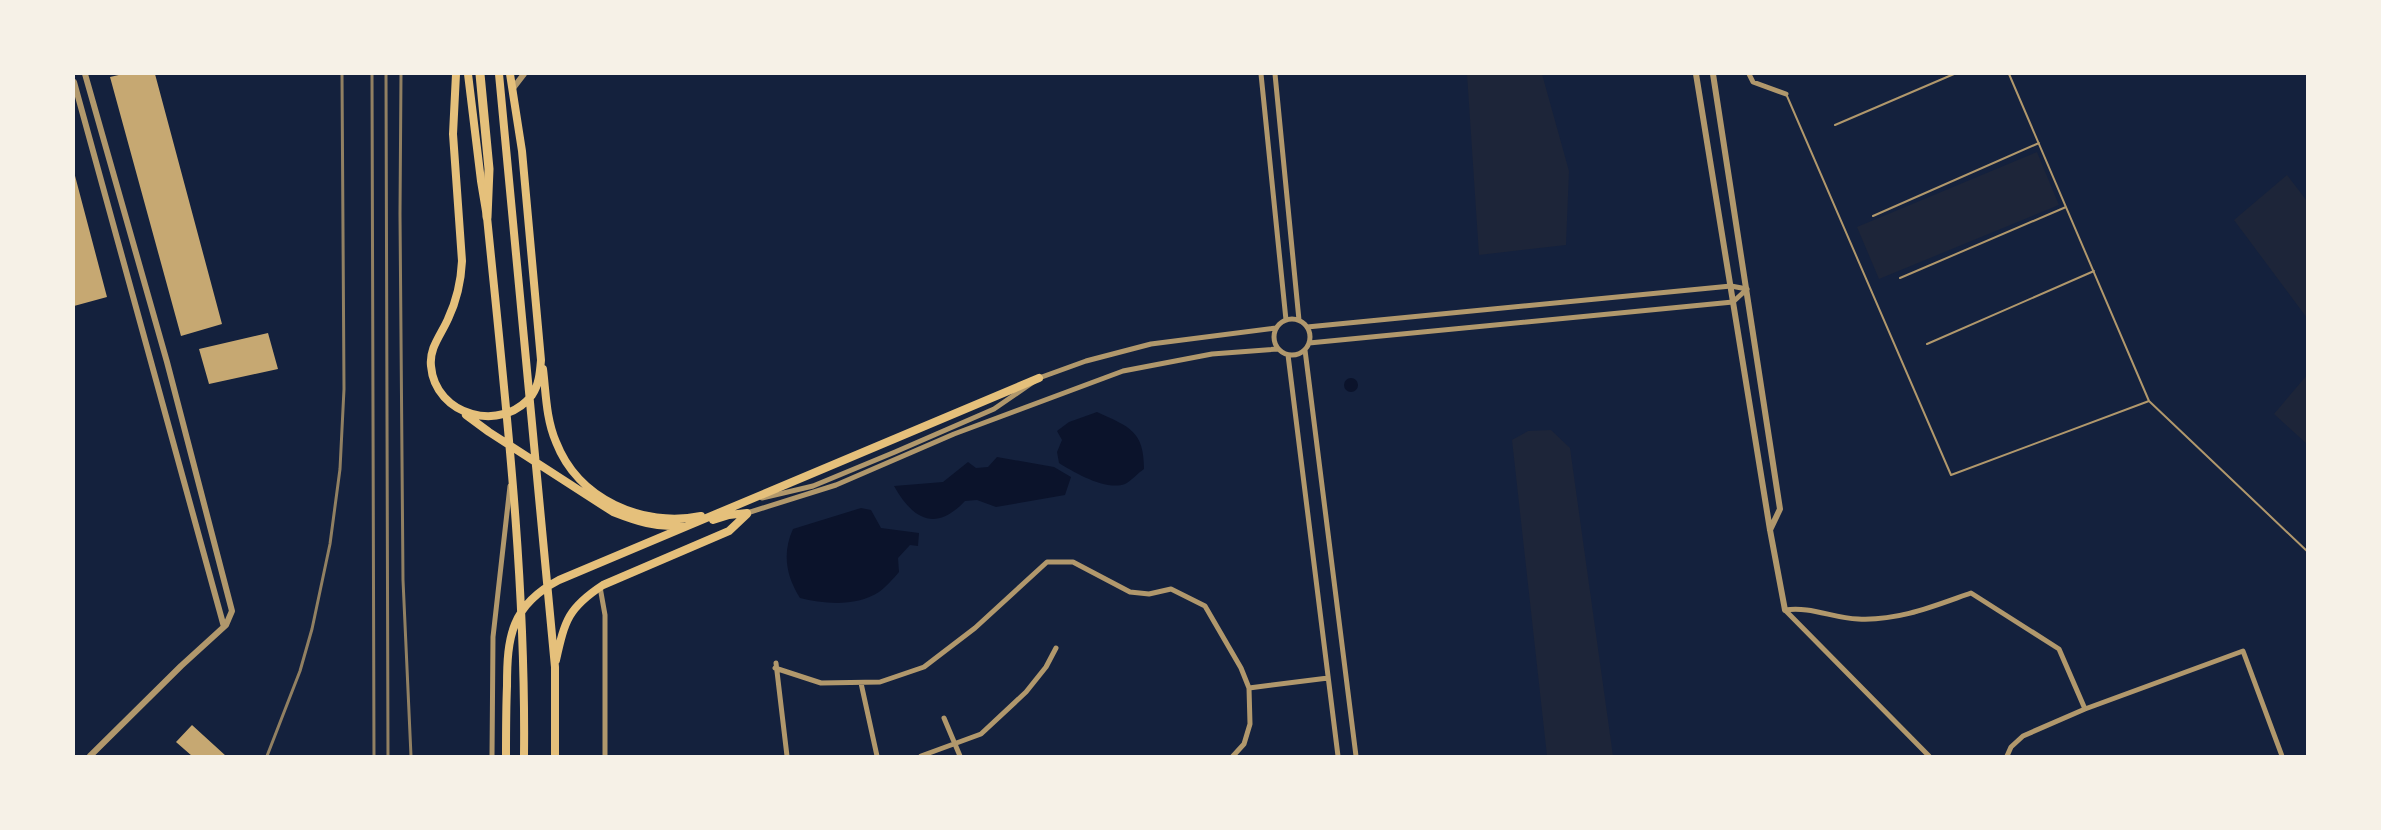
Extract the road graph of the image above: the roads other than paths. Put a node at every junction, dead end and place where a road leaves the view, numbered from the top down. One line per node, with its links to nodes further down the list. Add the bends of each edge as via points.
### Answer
1 (85, 74): 50 (street, via 228,590 232,611)
2 (456, 74): 40 (highway, via 453,134 462,277 433,347 431,366 441,394)
3 (468, 74): 22 (highway)
4 (480, 74): 22 (highway, via 489,169)
5 (499, 74): 52 (highway)
6 (510, 74): 16 (highway)
7 (524, 74): 16 (street)
8 (1261, 74): 28 (street)
9 (1275, 74): 29 (street)
10 (1696, 74): 25 (street)
11 (1713, 74): 26 (street)
12 (1749, 74): 17 (street, via 1753,82)
13 (1954, 74): 18 (lane)
14 (2009, 74): 19 (lane)
15 (74, 82): 50 (street)
16 (514, 87): 37 (highway)
17 (1786, 94): 39 (lane, via 1951,475)
18 (1835, 125)
19 (2039, 143): 20 (lane); 21 (lane)
20 (2066, 207): 23 (lane); 24 (lane)
21 (1873, 216)
22 (488, 217): 41 (highway)
23 (2094, 271): 33 (lane); 39 (lane)
24 (1900, 278)
25 (1731, 286): 26 (street); 27 (street); 30 (street)
26 (1747, 289): 27 (street); 46 (street, via 1780,509)
27 (1733, 302): 32 (street); 46 (street)
28 (1286, 320): 29 (street); 31 (street)
29 (1299, 320): 30 (street)
30 (1307, 327): 32 (street)
31 (1276, 328): 34 (street); 38 (street, via 1151,344)
32 (1309, 343): 35 (street)
33 (1927, 344)
34 (1278, 349): 36 (street); 43 (street, via 1212,354 1124,371 954,434 836,485)
35 (1305, 350): 36 (street); 71 (street)
36 (1288, 355): 53 (street)
37 (541, 360): 40 (highway, via 532,395 515,410 490,418); 44 (highway, via 551,427 567,465 598,494)
38 (1040, 378): 42 (street, via 994,410 895,452 813,486); 45 (highway)
39 (2149, 401): 47 (lane)
40 (459, 410): 44 (highway, via 613,512)
41 (512, 467): 60 (street, via 493,637); 62 (highway, via 519,559)
42 (742, 503): 44 (highway, via 698,517)
43 (747, 513): 45 (highway); 48 (highway, via 729,531)
44 (636, 518): 45 (highway, via 657,526)
45 (689, 525): 61 (highway, via 559,580 525,606 508,642)
46 (1770, 530): 49 (street)
47 (2307, 552)
48 (600, 587): 52 (highway, via 577,604 568,617); 64 (street, via 605,615)
49 (1785, 610): 56 (street, via 1800,608 1833,616 1884,618 1910,615 1971,593 2059,649); 72 (street)
50 (224, 627): 59 (street)
51 (1056, 648): 58 (street, via 1026,692 981,734)
52 (555, 667): 63 (highway)
53 (1328, 678): 55 (street); 70 (street)
54 (861, 683): 55 (street, via 880,682 924,667 975,628 1047,562 1073,562 1130,592 1149,594 1171,589 1205,606); 65 (street, via 820,683 776,665); 66 (street)
55 (1249, 688): 69 (street, via 1250,724 1244,744)
56 (2085, 709): 73 (street, via 2023,736); 74 (street, via 2243,651)
57 (944, 718): 58 (street)
58 (955, 744): 67 (street); 68 (street)
59 (90, 756)
60 (492, 756)
61 (506, 756)
62 (524, 756)
63 (555, 756)
64 (605, 756)
65 (787, 756)
66 (878, 756)
67 (921, 756)
68 (960, 756)
69 (1233, 756)
70 (1338, 756)
71 (1356, 756)
72 (1929, 756)
73 (2007, 756)
74 (2282, 756)

